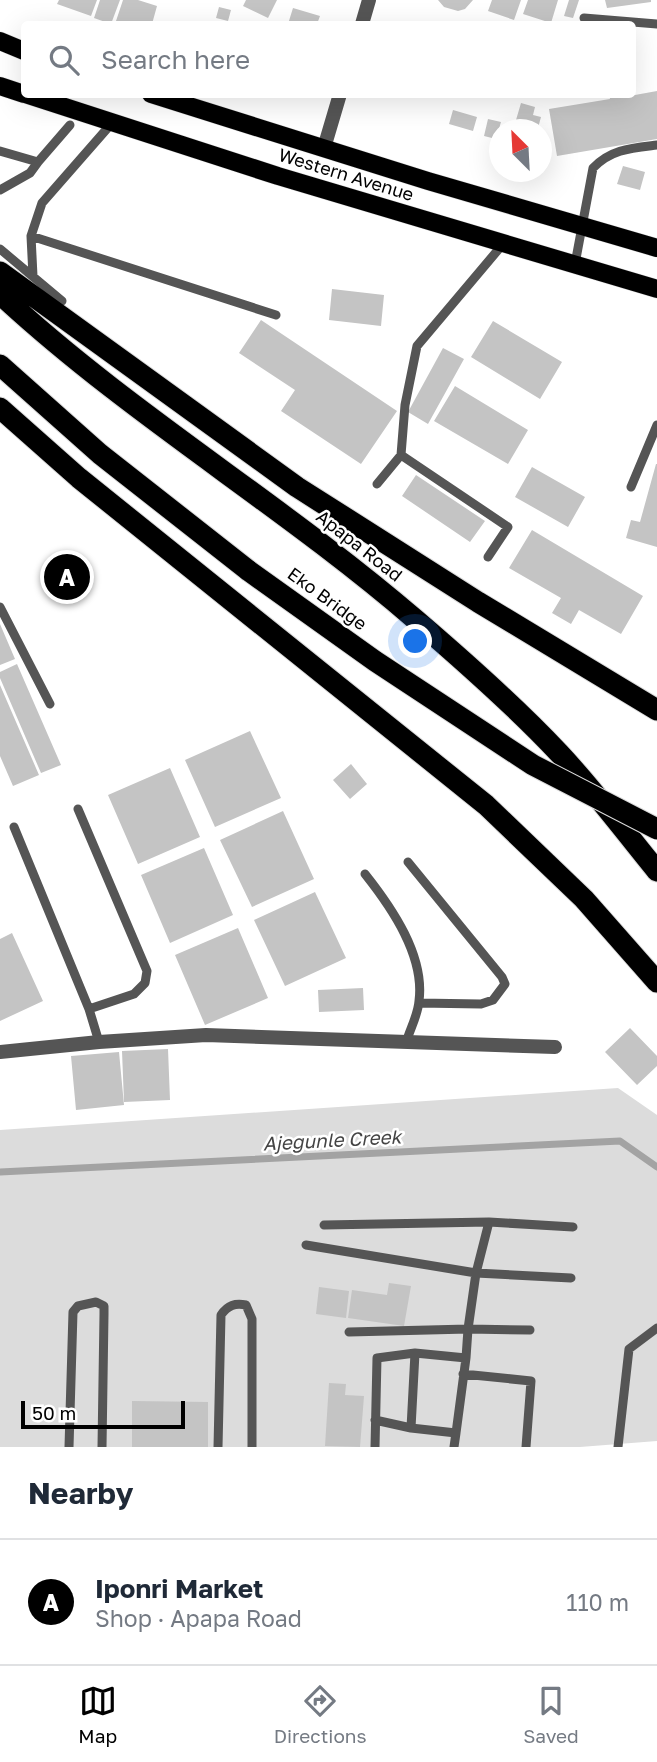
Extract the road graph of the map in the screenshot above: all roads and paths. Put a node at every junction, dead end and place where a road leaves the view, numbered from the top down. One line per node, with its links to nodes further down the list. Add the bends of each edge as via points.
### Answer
1 (369, 0): 3 (street)
2 (584, 18): 4 (lane)
3 (363, 21)
4 (620, 21)
5 (636, 22): 6 (lane)
6 (657, 24)
7 (0, 41): 8 (main road)
8 (21, 50)
9 (0, 86): 10 (main road, Western Avenue)
10 (21, 93)
11 (37, 98): 14 (main road, Western Avenue)
12 (164, 98): 17 (main road, Western Avenue)
13 (339, 98): 17 (street)
14 (112, 123): 22 (lane, via 42,202); 23 (main road, Western Avenue)
15 (70, 125): 19 (lane)
16 (657, 145): 21 (lane, via 604,156 593,168)
17 (324, 148): 21 (main road, Western Avenue)
18 (0, 151): 19 (lane)
19 (38, 162): 20 (lane, via 30,173)
20 (0, 190)
21 (583, 227): 25 (main road, Western Avenue); 26 (lane)
22 (31, 236): 28 (lane); 32 (lane)
23 (503, 244): 26 (main road, Western Avenue); 36 (lane, via 417,346)
24 (0, 248): 28 (lane)
25 (657, 248)
26 (575, 264): 29 (main road, Western Avenue)
27 (0, 272): 42 (highway, via 297,487)
28 (33, 276): 31 (lane)
29 (657, 289)
30 (0, 294): 47 (highway, Apapa Road, bridge, via 136,405 415,618 560,754)
31 (62, 300)
32 (276, 316)
33 (0, 365): 45 (highway, Eko Bridge, bridge, via 100,454 375,662 533,765)
34 (0, 408): 49 (highway, via 79,478 486,805 584,899)
35 (657, 425): 38 (lane)
36 (401, 455): 37 (lane); 39 (lane, via 508,527)
37 (377, 484)
38 (631, 487)
39 (488, 557)
40 (0, 607): 41 (lane)
41 (50, 704)
42 (657, 710)
43 (78, 809): 51 (lane, via 147,971 145,983 134,993)
44 (14, 827): 51 (lane)
45 (657, 829)
46 (408, 862): 50 (lane, via 505,984 493,1000 481,1004)
47 (657, 871)
48 (365, 874): 50 (lane, via 415,954)
49 (657, 982)
50 (419, 1003): 53 (lane)
51 (89, 1009): 52 (lane)
52 (99, 1042): 53 (street, via 206,1035); 55 (street)
53 (406, 1042): 54 (street)
54 (555, 1047)
55 (0, 1052)
56 (489, 1222): 57 (lane); 58 (lane); 60 (lane)
57 (324, 1225)
58 (573, 1227)
59 (306, 1245): 60 (lane)
60 (476, 1273): 61 (lane); 63 (lane)
61 (571, 1278)
62 (657, 1328): 79 (lane, via 629,1349)
63 (468, 1329): 64 (lane); 65 (lane); 67 (lane)
64 (530, 1330)
65 (349, 1332)
66 (415, 1353): 67 (lane); 69 (lane, via 377,1358); 70 (lane)
67 (466, 1358): 68 (lane)
68 (463, 1374): 71 (lane); 78 (lane, via 531,1381)
69 (374, 1420): 70 (lane); 76 (lane)
70 (411, 1428): 71 (lane)
71 (456, 1433): 77 (lane)
72 (69, 1447): 73 (lane, via 73,1312 78,1306 96,1302 104,1306)
73 (102, 1447)
74 (218, 1447): 75 (lane, via 221,1315 239,1304 246,1306 251,1319)
75 (252, 1447)
76 (375, 1447)
77 (454, 1447)
78 (526, 1447)
79 (618, 1447)

